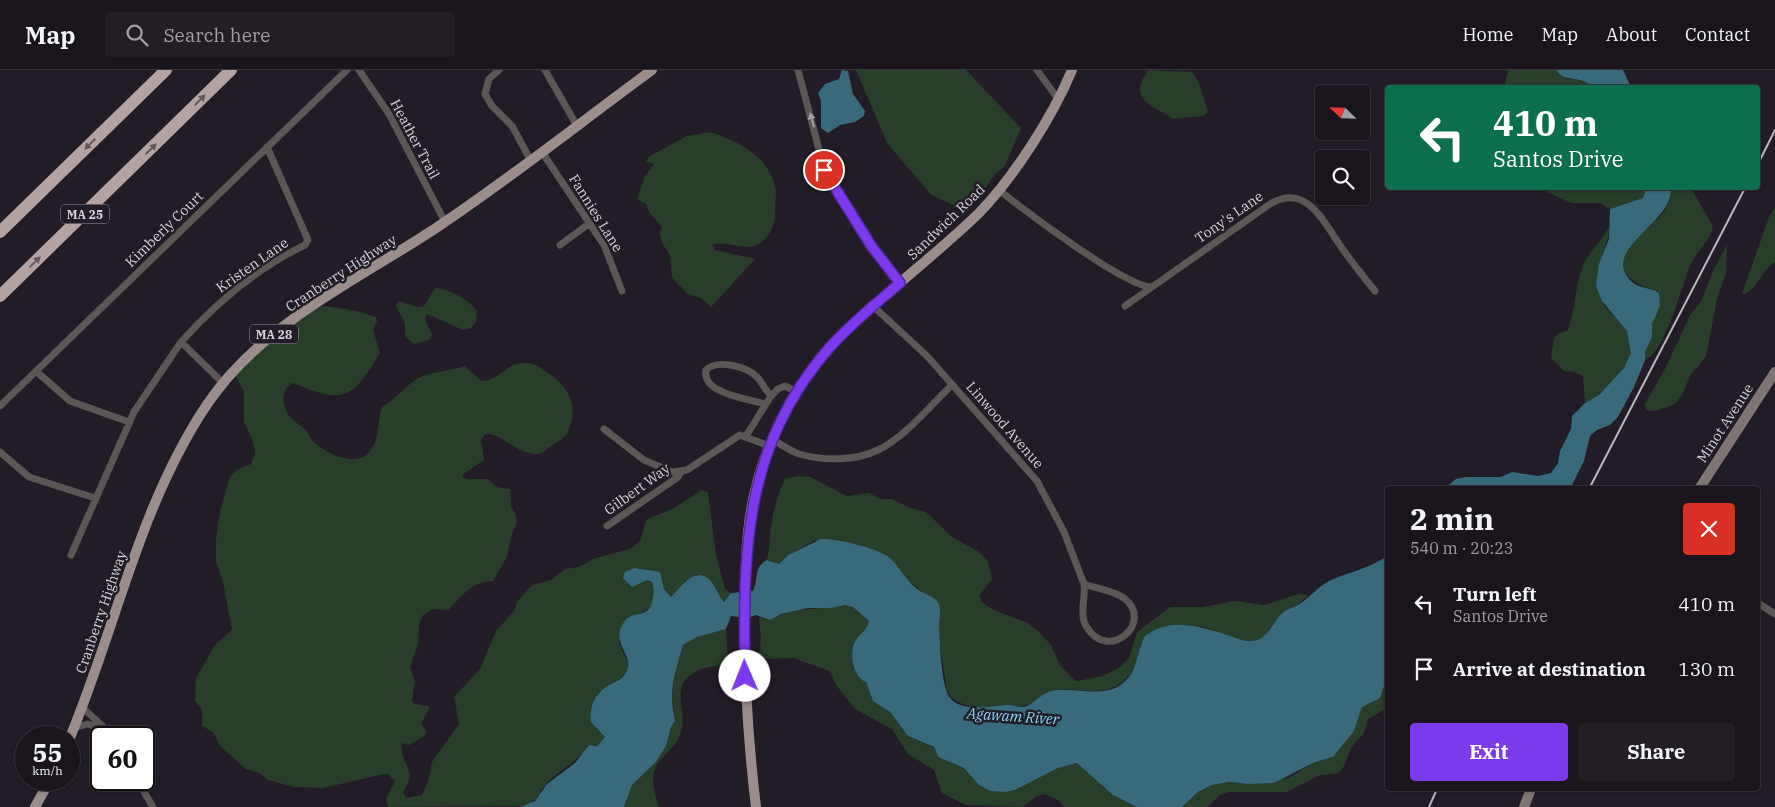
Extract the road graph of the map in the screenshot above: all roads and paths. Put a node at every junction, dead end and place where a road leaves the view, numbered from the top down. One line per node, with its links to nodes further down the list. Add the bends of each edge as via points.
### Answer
1 (166, 70): 19 (highway, one-way to 19)
2 (231, 70): 25 (highway, MA 25, one-way to 2)
3 (347, 70): 13 (street, Kimberly Court)
4 (359, 70): 17 (street, Heather Trail, via 389,114)
5 (499, 70): 15 (street, via 484,92 488,101 512,126)
6 (545, 70): 12 (street)
7 (652, 70): 12 (main road, Cranberry Highway / MA 28)
8 (798, 70): 21 (street, one-way to 8, via 872,247 826,176)
9 (1037, 70): 11 (street)
10 (1072, 70): 11 (main road, Sandwich Road)
11 (1058, 99): 16 (main road, Sandwich Road)
12 (578, 126): 14 (main road, Cranberry Highway / MA 28)
13 (267, 147): 28 (street, Kristen Lane, via 308,240 228,295); 29 (street, Kimberly Court)
14 (542, 152): 15 (main road, Cranberry Highway / MA 28); 18 (street, Fannies Lane)
15 (531, 160): 17 (main road, Cranberry Highway / MA 28)
16 (999, 190): 21 (main road, Sandwich Road, via 971,220); 22 (street, via 1120,275 1139,286)
17 (445, 222): 31 (main road, Cranberry Highway / MA 28, via 285,326)
18 (590, 223): 20 (street); 23 (street, Fannies Lane, via 606,249)
19 (0, 232)
20 (560, 245)
21 (900, 283): 26 (main road, Sandwich Road)
22 (1151, 287): 24 (street, Tony's Lane, via 1270,204 1287,197 1307,202 1316,210); 27 (street, Tony's Lane)
23 (622, 291)
24 (1376, 291)
25 (0, 296)
26 (873, 306): 32 (street, Linwood Avenue, via 908,337); 33 (main road, Sandwich Road, via 830,347)
27 (1125, 306)
28 (181, 342): 31 (street); 37 (street, Kristen Lane)
29 (38, 372): 36 (street, Kimberly Court); 37 (street, via 70,401)
30 (1775, 372): 43 (main road, Minot Avenue)
31 (223, 383): 50 (main road, Cranberry Highway / MA 28, via 182,447 155,502)
32 (952, 384): 40 (street, via 894,439 870,454 837,458 814,456); 47 (street, Linwood Avenue, via 1042,488 1064,532)
33 (797, 392): 34 (street, via 781,387); 40 (main road, Sandwich Road)
34 (770, 396): 35 (street); 35 (street, via 755,375 742,369 723,364 706,370 709,382 725,394)
35 (765, 404): 39 (street)
36 (0, 406)
37 (129, 422): 44 (street, Kristen Lane)
38 (604, 429): 42 (street, via 650,464 667,471)
39 (746, 436): 40 (street); 42 (street, Gilbert Way, via 736,436)
40 (771, 442): 60 (main road, Sandwich Road, via 749,523 745,590 747,726)
41 (0, 452): 44 (street, via 29,477)
42 (681, 472): 45 (street, Gilbert Way)
43 (1701, 486)
44 (95, 498): 46 (street, Kristen Lane)
45 (608, 526)
46 (71, 554)
47 (1084, 584): 47 (street, Linwood Avenue, via 1087,627 1104,640 1115,641 1124,637 1134,617 1130,604 1117,594)
48 (1760, 604): 49 (street)
49 (1775, 614)
50 (82, 707): 51 (main road, Cranberry Highway / MA 28); 54 (street)
51 (75, 726)
52 (80, 726): 53 (street)
53 (94, 726)
54 (103, 726)
55 (44, 791): 58 (main road)
56 (144, 791): 59 (street)
57 (1530, 791): 61 (main road)
58 (35, 807)
59 (153, 807)
60 (756, 807)
61 (1524, 807)

